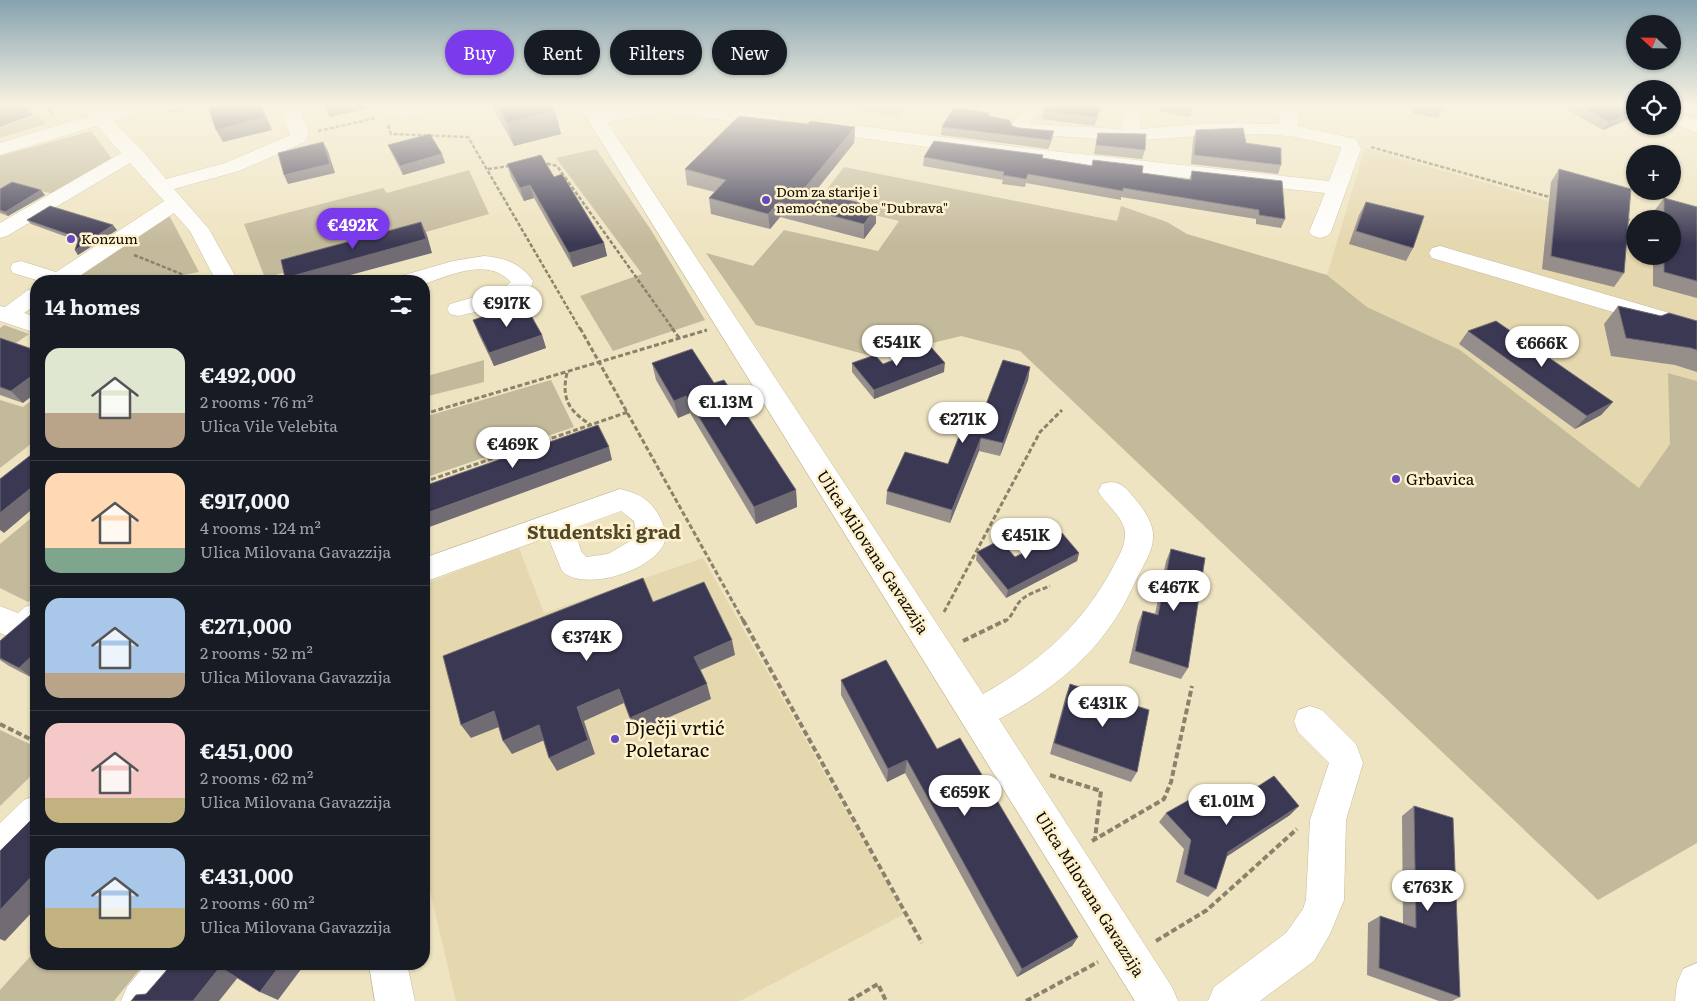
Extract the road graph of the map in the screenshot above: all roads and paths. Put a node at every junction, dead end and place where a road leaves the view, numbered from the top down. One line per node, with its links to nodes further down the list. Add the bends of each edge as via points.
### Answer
1 (131, 151): 8 (street)
2 (274, 151): 12 (street, via 190,180)
3 (477, 151): 11 (path)
4 (616, 151): 30 (street, Ulica Milovana Gavazzija)
5 (999, 151): 13 (street)
6 (1350, 151): 13 (street)
7 (1388, 151): 14 (path)
8 (134, 154): 12 (street); 16 (street)
9 (539, 162): 32 (path, via 557,166)
10 (514, 165): 11 (path)
11 (488, 169): 33 (path)
12 (162, 186): 15 (street)
13 (1337, 188): 17 (street)
14 (1560, 200)
15 (175, 203): 18 (street); 24 (street, via 199,229)
16 (0, 232)
17 (1320, 232)
18 (111, 245): 22 (street); 23 (path)
19 (1440, 253): 31 (street)
20 (21, 268): 21 (street)
21 (41, 275)
22 (67, 275)
23 (186, 275)
24 (224, 275)
25 (430, 275): 27 (street, via 491,262 504,264 522,281 520,287 510,294)
26 (30, 298): 28 (street)
27 (458, 309)
28 (8, 310): 29 (street)
29 (30, 322)
30 (726, 324): 32 (path); 49 (street, Ulica Milovana Gavazzija)
31 (1697, 329)
32 (680, 339): 33 (path)
33 (600, 363): 34 (path); 37 (path)
34 (567, 373): 36 (path); 38 (path, via 563,388 568,407)
35 (1062, 410): 44 (path, via 1040,432)
36 (430, 412)
37 (628, 412): 38 (path); 59 (path)
38 (591, 425): 39 (path)
39 (430, 480)
40 (1112, 490): 49 (street, via 1140,531 1137,548 1114,594 1088,632 1052,664)
41 (558, 523): 42 (street)
42 (430, 568)
43 (1050, 586): 47 (path, via 1020,601 1009,619)
44 (938, 617)
45 (0, 619): 46 (street, via 21,629)
46 (30, 621)
47 (959, 643)
48 (1192, 686): 56 (path, via 1171,782 1164,799)
49 (976, 714): 70 (street, Ulica Milovana Gavazzija)
50 (1310, 720): 71 (street, via 1344,755 1346,763 1328,820 1325,900 1317,921 1300,947)
51 (0, 724): 52 (path)
52 (30, 739)
53 (1041, 772): 56 (path, via 1101,791)
54 (30, 818): 58 (street)
55 (1299, 827): 60 (path, via 1207,910)
56 (1095, 839): 57 (path)
57 (1089, 842)
58 (0, 848)
59 (922, 943)
60 (1149, 946)
61 (1106, 958): 69 (path)
62 (166, 970): 65 (street)
63 (389, 970): 66 (street)
64 (1697, 983): 72 (street)
65 (141, 1001)
66 (395, 1001)
67 (849, 1001): 68 (path, via 878,984)
68 (886, 1001)
69 (1026, 1001)
70 (1158, 1001)
71 (1228, 1001)
72 (1695, 1001)

